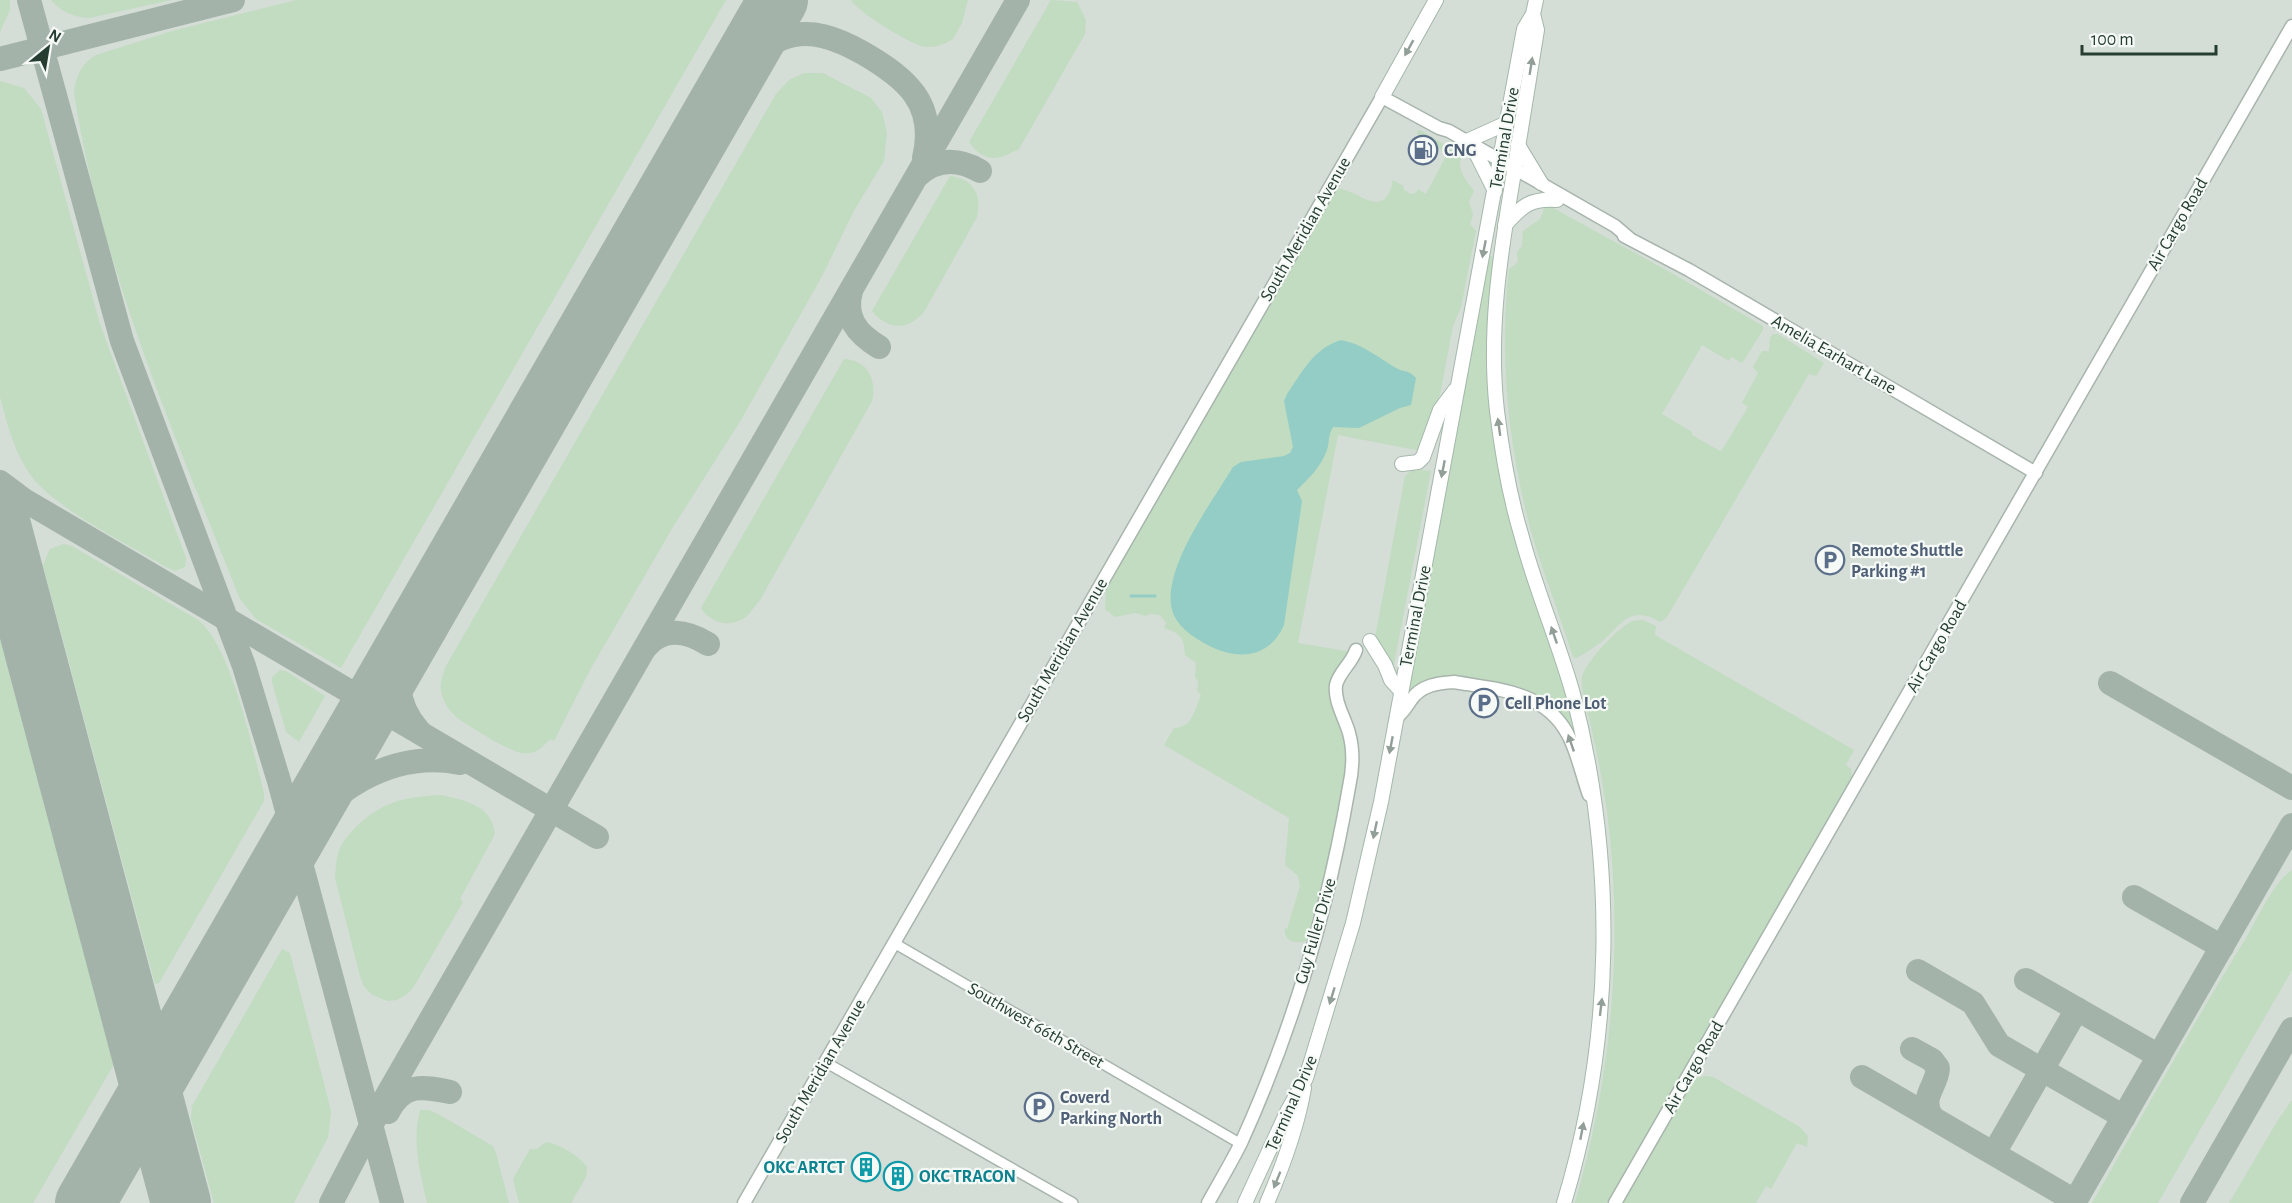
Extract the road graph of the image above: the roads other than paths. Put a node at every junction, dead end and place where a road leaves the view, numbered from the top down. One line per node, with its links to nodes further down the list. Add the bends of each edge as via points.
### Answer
1 (1437, 0): 5 (main road, one-way to 5)
2 (1536, 0): 3 (main road, Terminal Drive)
3 (1533, 14): 6 (main road, Terminal Drive, via 1524,29); 9 (main road, Terminal Drive, one-way to 3, via 1537,30)
4 (2292, 26): 20 (street, Air Cargo Road)
5 (1382, 97): 7 (street, Amelia Earhart Lane); 26 (street, South Meridian Avenue)
6 (1507, 123): 8 (main road); 11 (main road, Terminal Drive)
7 (1439, 128): 8 (street, Amelia Earhart Lane); 10 (street, Amelia Earhart Lane, via 1444,135)
8 (1467, 141): 11 (street, Amelia Earhart Lane)
9 (1518, 145): 12 (main road, Terminal Drive); 13 (main road)
10 (1476, 153): 11 (street, Amelia Earhart Lane); 14 (main road)
11 (1500, 163): 12 (street, Amelia Earhart Lane); 14 (main road, Terminal Drive)
12 (1514, 171): 13 (street, Amelia Earhart Lane); 15 (street, Amelia Earhart Lane); 16 (main road, Terminal Drive)
13 (1541, 183): 17 (street, Amelia Earhart Lane)
14 (1495, 191): 18 (main road, Terminal Drive, one-way to 18)
15 (1557, 200): 16 (main road, via 1525,204); 17 (street, Amelia Earhart Lane)
16 (1505, 225): 25 (main road, Terminal Drive, one-way to 16, via 1572,691 1521,535 1501,442 1493,339)
17 (1629, 238): 20 (street, Amelia Earhart Lane)
18 (1458, 386): 19 (main road, via 1440,410 1423,457 1418,462); 23 (main road, Terminal Drive, one-way to 23)
19 (1402, 464)
20 (2036, 473): 36 (street, Air Cargo Road)
21 (1370, 641): 23 (main road)
22 (1356, 650): 29 (street, Guy Fuller Drive, via 1336,691 1349,734 1352,770 1334,866 1279,1049)
23 (1401, 691): 24 (main road, Terminal Drive)
24 (1396, 718): 25 (street, one-way to 24, via 1568,734 1544,706 1521,694 1454,682 1432,684 1417,693 1407,710); 28 (main road, Terminal Drive, one-way to 28, via 1353,923)
25 (1597, 818): 35 (main road, Terminal Drive, one-way to 25, via 1589,1095 1602,994 1605,919)
26 (894, 943): 27 (street, South Meridian Avenue); 29 (street, Southwest 66th Street)
27 (825, 1062): 30 (street, South Meridian Avenue); 31 (street)
28 (1306, 1078): 33 (main road, Terminal Drive); 34 (main road, one-way to 34, via 1299,1116)
29 (1240, 1144): 32 (street, Guy Fuller Drive)
30 (744, 1203)
31 (1073, 1203)
32 (1209, 1203)
33 (1245, 1203)
34 (1267, 1203)
35 (1564, 1203)
36 (1615, 1203)

